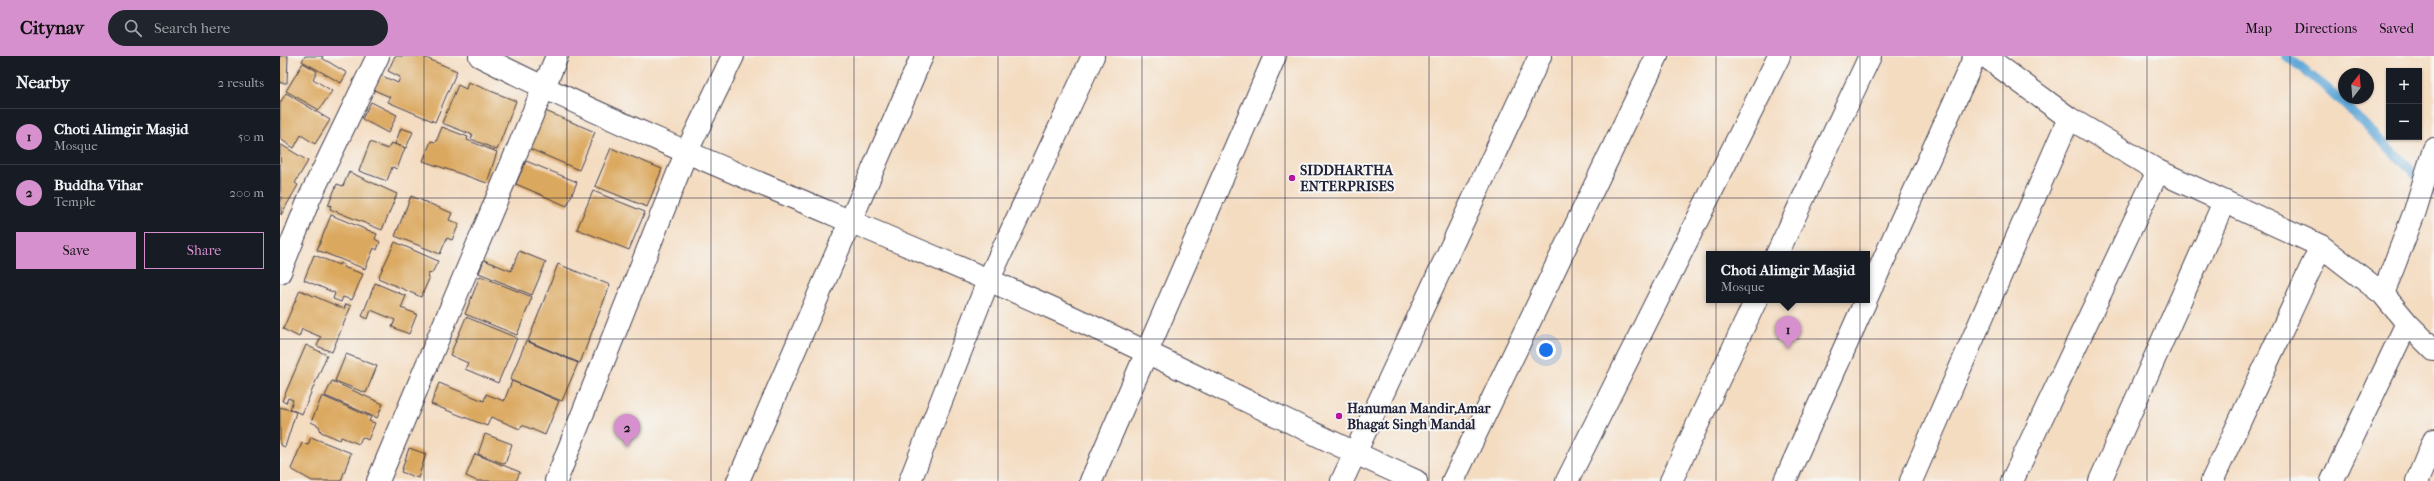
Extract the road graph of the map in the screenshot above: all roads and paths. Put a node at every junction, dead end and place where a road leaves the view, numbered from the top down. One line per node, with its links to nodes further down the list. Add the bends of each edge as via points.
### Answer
1 (378, 56): 23 (street, via 310,197)
2 (480, 56): 14 (street)
3 (557, 56): 14 (street)
4 (732, 56): 17 (street)
5 (922, 56): 20 (street)
6 (1093, 56): 24 (street)
7 (1275, 56): 31 (street)
8 (1540, 56): 33 (street)
9 (1657, 56): 41 (street)
10 (1779, 56): 42 (street)
11 (1870, 56): 22 (street)
12 (1975, 56): 25 (street)
13 (1986, 56): 15 (street)
14 (543, 88): 17 (street); 34 (street)
15 (2069, 118): 18 (street); 45 (street)
16 (2434, 149): 26 (street, via 2415,211)
17 (686, 153): 20 (street); 35 (street)
18 (2158, 171): 19 (street); 46 (street)
19 (2224, 202): 21 (street); 47 (street)
20 (849, 222): 24 (street); 36 (street)
21 (2321, 246): 26 (street); 48 (street)
22 (1778, 251)
23 (280, 272)
24 (988, 281): 31 (street, via 1053,308); 37 (street)
25 (1870, 290)
26 (2383, 294): 29 (street)
27 (1755, 303): 43 (street)
28 (1864, 303): 44 (street)
29 (2407, 323): 30 (street); 49 (street)
30 (2434, 350)
31 (1145, 353): 33 (street); 38 (street)
32 (2434, 440): 50 (street)
33 (1354, 453): 39 (street); 40 (street)
34 (378, 481)
35 (556, 481)
36 (738, 481)
37 (910, 481)
38 (1090, 481)
39 (1342, 481)
40 (1416, 481)
41 (1453, 481)
42 (1567, 481)
43 (1671, 481)
44 (1785, 481)
45 (1911, 481)
46 (2012, 481)
47 (2100, 481)
48 (2212, 481)
49 (2332, 481)
50 (2417, 481)

